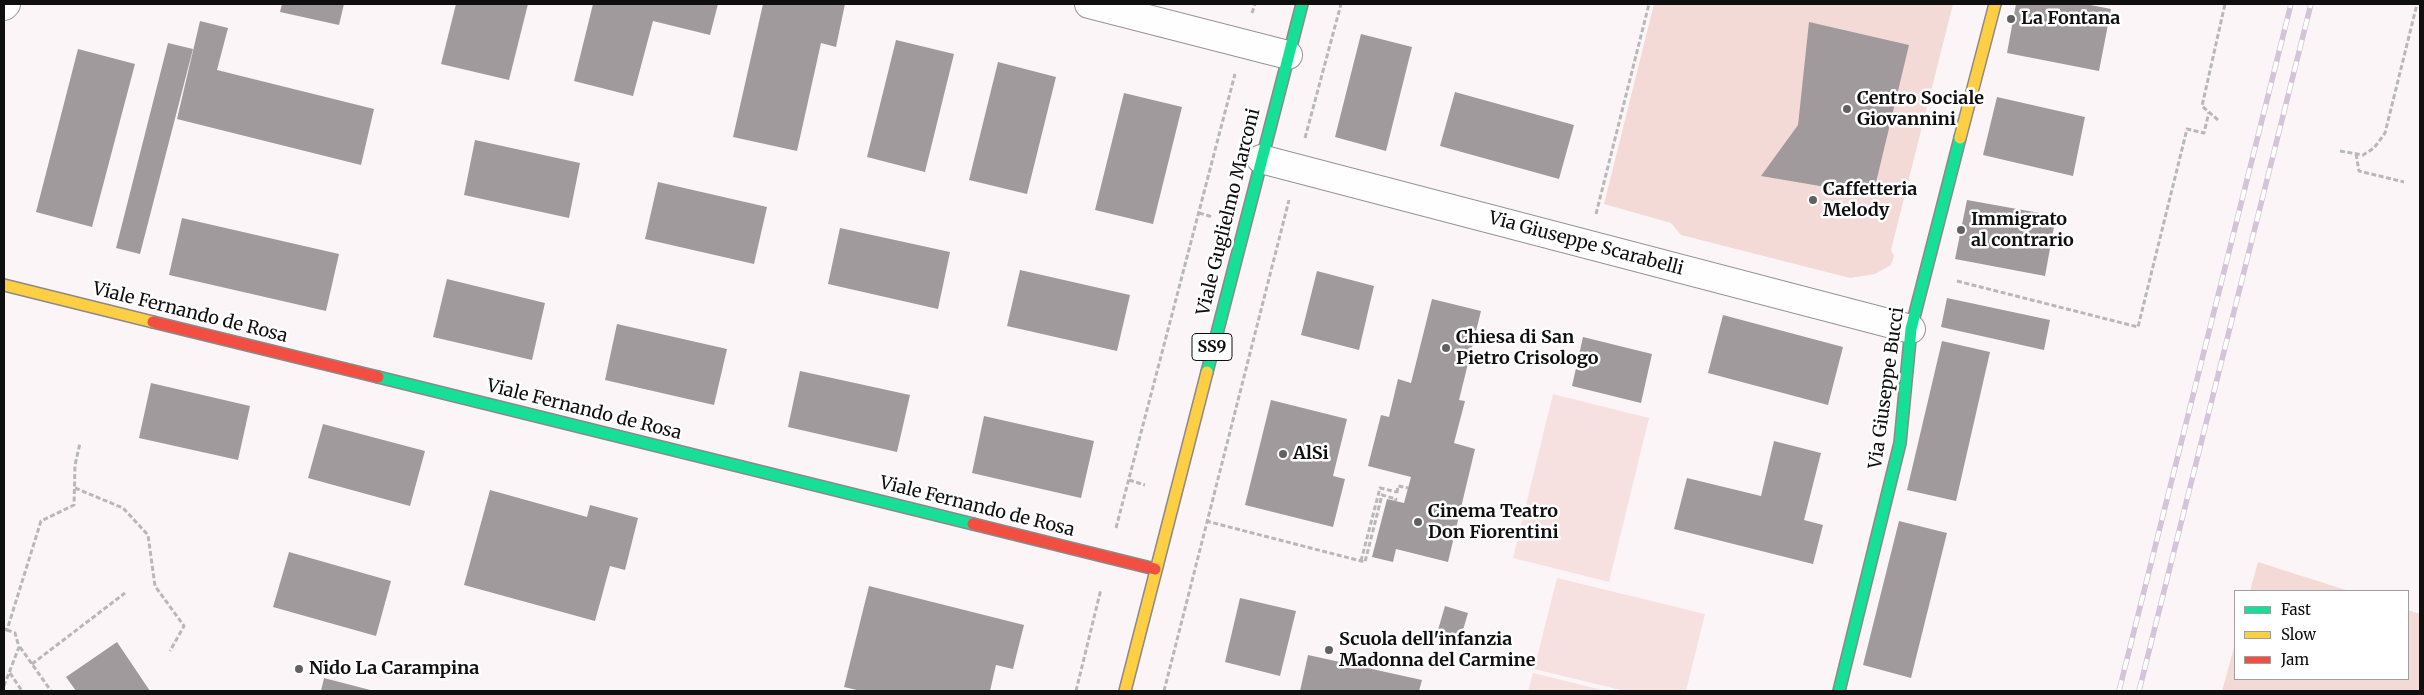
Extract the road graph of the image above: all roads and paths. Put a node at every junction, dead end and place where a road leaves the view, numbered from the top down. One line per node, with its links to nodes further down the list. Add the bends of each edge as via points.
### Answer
1 (1089, 4): 9 (street)
2 (1255, 4): 9 (path)
3 (1302, 4): 10 (street, Viale Guglielmo Marconi / SS9)
4 (1341, 4): 16 (path)
5 (1648, 4): 18 (path)
6 (1995, 4): 19 (street, Via Giuseppe Bucci)
7 (2226, 4): 11 (path, via 2202,106)
8 (2417, 4): 14 (path, via 2386,133 2374,148 2363,155)
9 (1244, 43): 10 (street); 27 (path)
10 (1288, 55): 15 (street, Viale Guglielmo Marconi / SS9)
11 (2209, 112): 12 (path); 19 (path, via 2204,133 2187,128 2138,327)
12 (2218, 120)
13 (2340, 152): 14 (path)
14 (2356, 154): 17 (path, via 2359,171)
15 (1261, 159): 16 (street, Via Giuseppe Scarabelli); 29 (street, Viale Guglielmo Marconi / SS9)
16 (1298, 168): 21 (street, Via Giuseppe Scarabelli); 26 (path)
17 (2404, 182)
18 (1595, 218)
19 (1925, 273): 21 (street, Via Giuseppe Bucci)
20 (4, 285): 27 (street, Viale Fernando de Rosa)
21 (1911, 330): 42 (street, Via Giuseppe Bucci, via 1900,444)
22 (80, 443): 23 (path, via 75,464)
23 (75, 488): 31 (path, via 74,505 41,521); 33 (path, via 123,508 148,535 155,586 184,626)
24 (1408, 488): 25 (path, via 1398,486)
25 (1397, 492): 28 (path, via 1380,488); 28 (path, via 1395,500 1382,495 1365,562)
26 (1206, 521): 28 (path); 41 (path)
27 (1108, 558): 29 (street, Viale Fernando de Rosa); 39 (path)
28 (1361, 561)
29 (1155, 569): 40 (street, Viale Guglielmo Marconi / SS9)
30 (125, 593): 34 (path)
31 (6, 629): 32 (path, via 15,633)
32 (19, 647): 34 (path); 35 (path)
33 (170, 651)
34 (32, 664): 38 (path)
35 (9, 672): 36 (path); 37 (path)
36 (4, 686)
37 (22, 691)
38 (51, 691)
39 (1076, 691)
40 (1125, 691)
41 (1164, 691)
42 (1839, 691)

